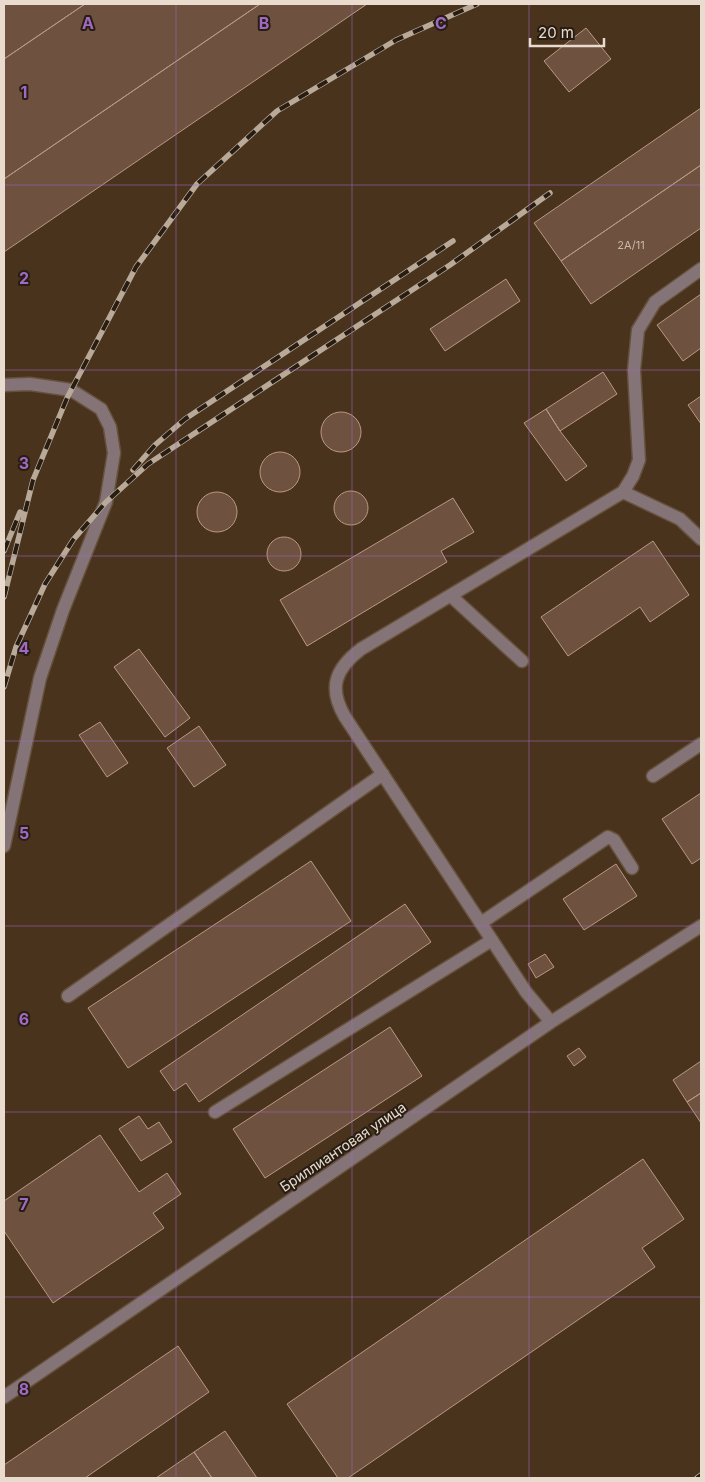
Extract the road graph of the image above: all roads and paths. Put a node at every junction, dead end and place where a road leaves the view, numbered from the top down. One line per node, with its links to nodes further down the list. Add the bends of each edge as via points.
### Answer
1 (701, 269): 3 (street, via 655,302 638,330 634,370 639,460)
2 (4, 386): 10 (street, via 30,384 71,390 101,409 110,426 114,453 106,502 40,678)
3 (623, 492): 4 (street, via 680,519); 5 (street)
4 (701, 539)
5 (450, 596): 6 (street); 8 (street, via 361,649 346,660 337,676 335,692 338,705)
6 (522, 661)
7 (701, 744): 9 (street)
8 (384, 774): 12 (street); 15 (street)
9 (653, 776)
10 (4, 846)
11 (632, 868): 12 (street, via 614,840 608,837)
12 (481, 923): 14 (street)
13 (701, 926): 16 (street, Бриллиантовая улица)
14 (492, 940): 16 (street, via 526,992); 17 (street)
15 (68, 996)
16 (551, 1022): 18 (street, Бриллиантовая улица)
17 (215, 1112)
18 (4, 1397)

